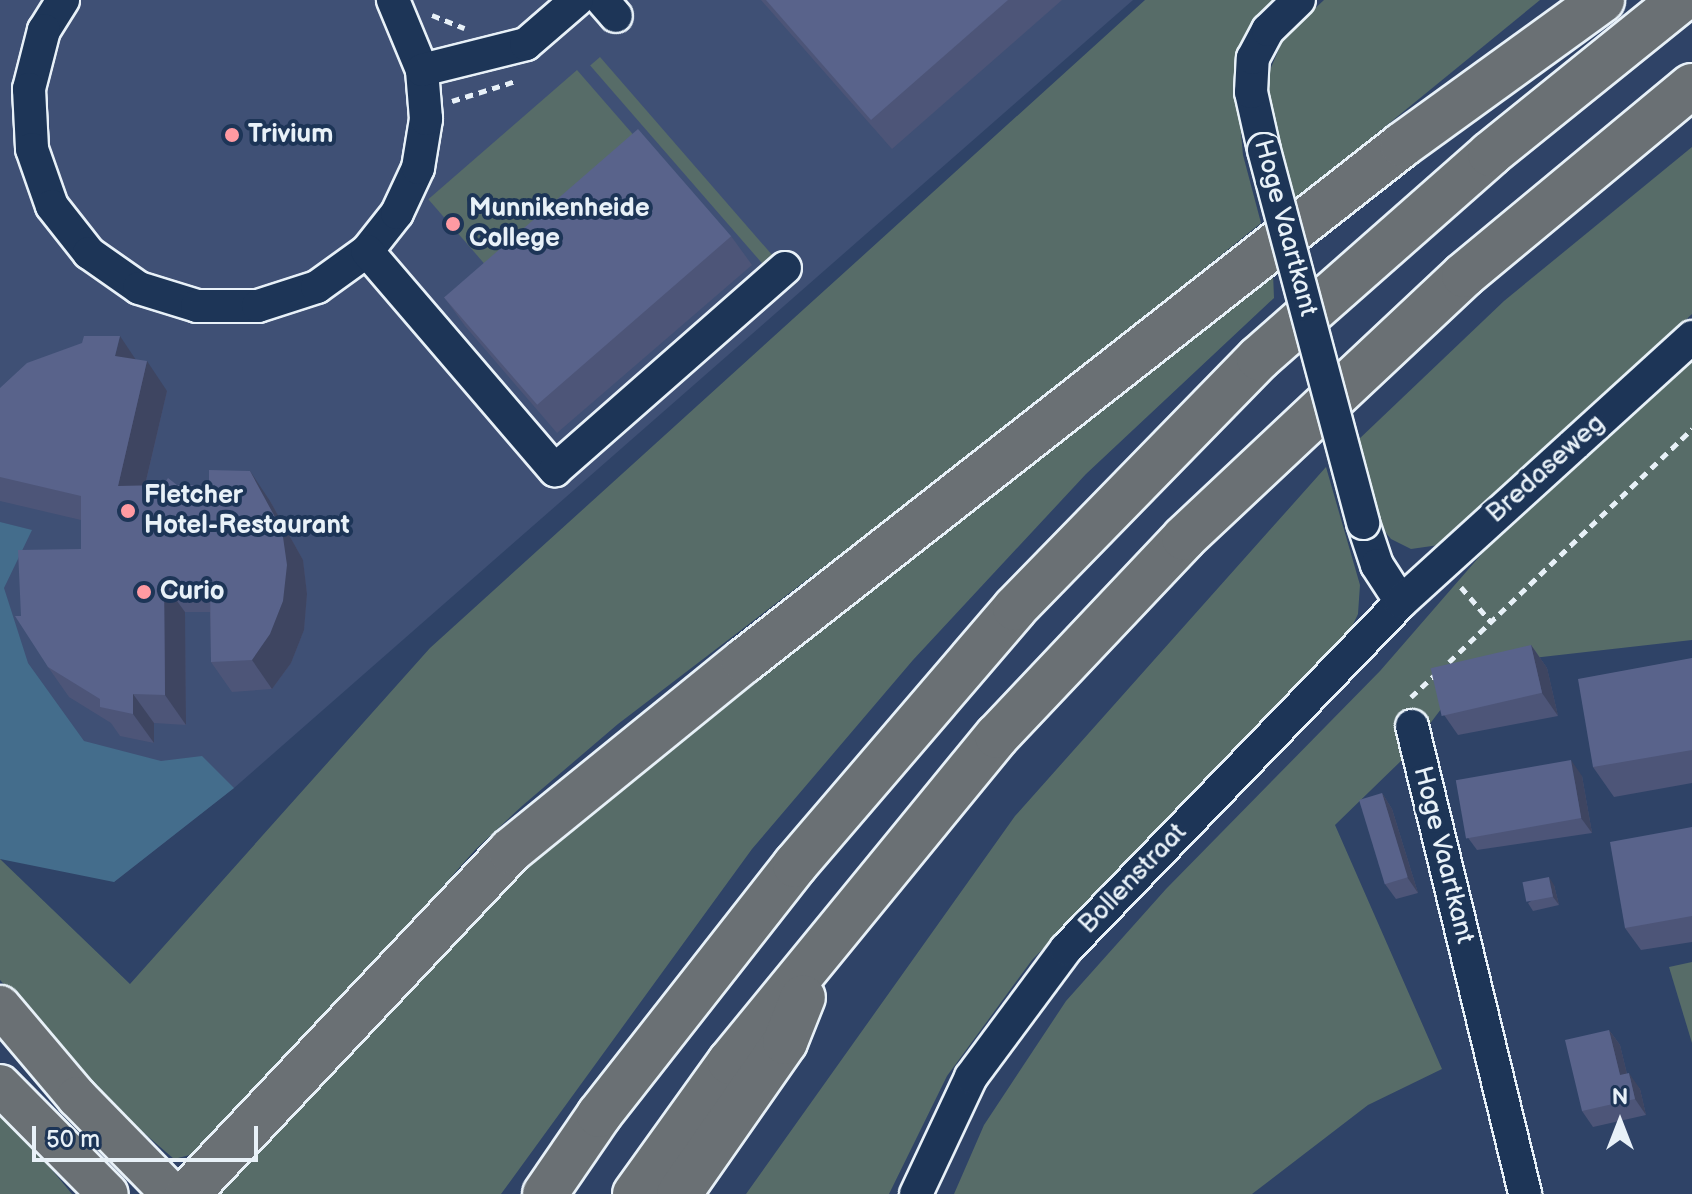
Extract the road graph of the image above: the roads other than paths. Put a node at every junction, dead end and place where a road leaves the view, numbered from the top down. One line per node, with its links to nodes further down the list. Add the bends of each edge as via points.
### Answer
1 (63, 0): 9 (street, via 44,30 29,89 32,149 52,206 89,253 139,288 197,306 258,306 317,287)
2 (577, 0): 7 (street, via 526,44)
3 (1299, 0): 12 (street, Hoge Vaartkant, bridge, via 1268,30 1253,58 1251,92 1363,523 1377,565)
4 (1602, 0): 19 (highway, via 1377,165 510,851)
5 (1681, 0): 20 (highway, via 1490,154 1259,358 1015,608 795,865 599,1115)
6 (396, 7): 7 (street)
7 (422, 70): 9 (street, via 426,119 418,168 397,213)
8 (1692, 86): 14 (highway, via 1464,275 1184,538 997,736)
9 (367, 251): 10 (street, via 555,470)
10 (785, 268)
11 (1692, 337): 12 (street, Bredaseweg)
12 (1401, 602): 23 (street, Bollenstraat, via 1030,992 971,1077)
13 (1412, 726): 24 (street, Hoge Vaartkant)
14 (825, 943): 21 (highway); 22 (highway, via 785,1042)
15 (0, 1006): 18 (main road, via 77,1097)
16 (0, 1085): 17 (main road)
17 (108, 1194)
18 (172, 1194)
19 (187, 1194)
20 (545, 1194)
21 (635, 1194)
22 (679, 1194)
23 (916, 1194)
24 (1525, 1194)

